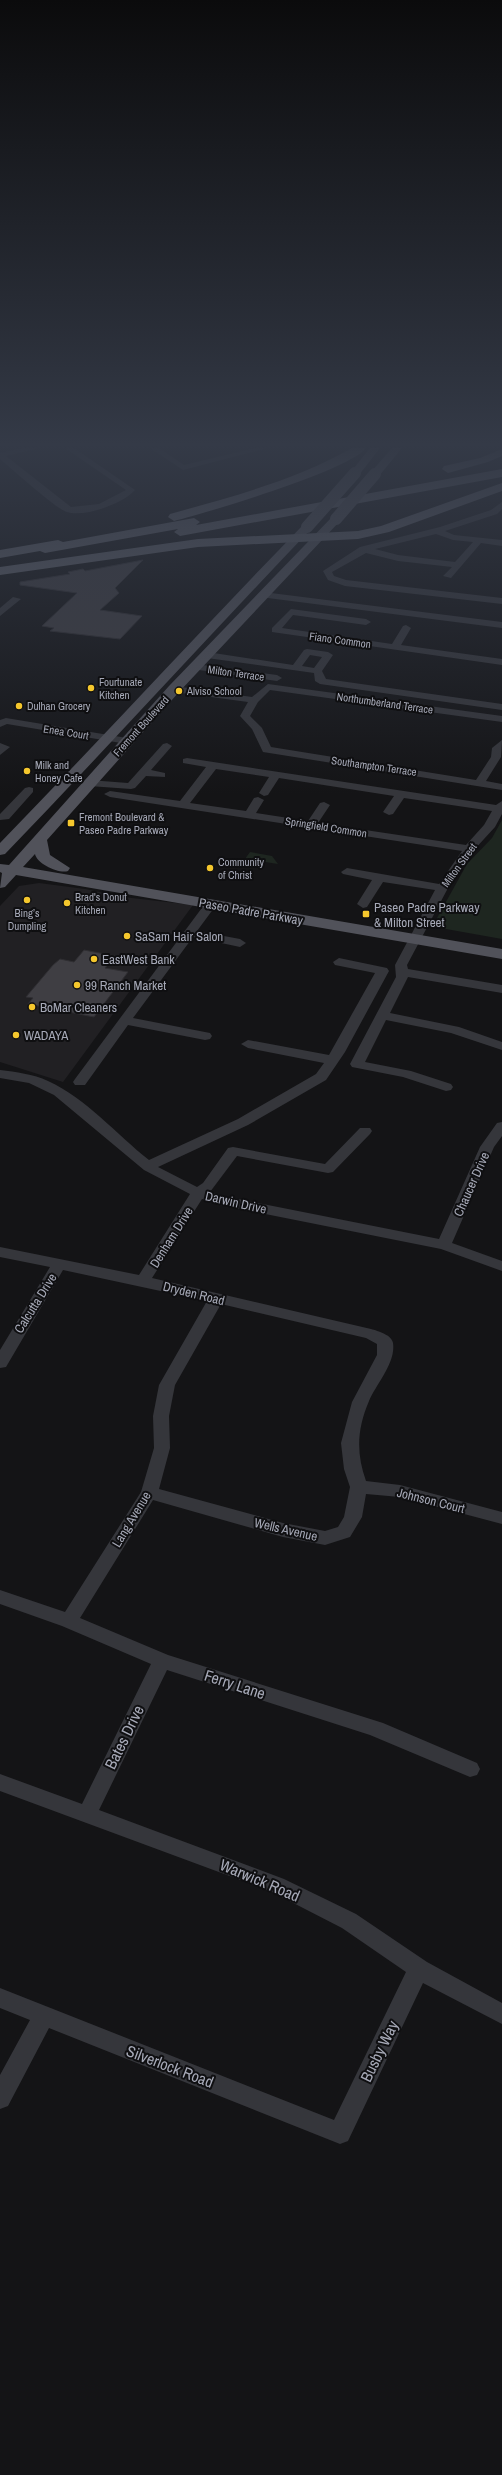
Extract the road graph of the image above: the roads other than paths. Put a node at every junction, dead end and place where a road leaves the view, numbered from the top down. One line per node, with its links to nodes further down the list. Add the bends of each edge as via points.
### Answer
1 (13, 564): 9 (highway)
2 (52, 564): 10 (highway)
3 (271, 564): 25 (main road, Fremont Boulevard)
4 (293, 564): 12 (main road, Fremont Boulevard)
5 (337, 564): 13 (street, via 328,571 331,578 345,583)
6 (444, 564): 8 (street)
7 (459, 564): 8 (street)
8 (456, 565): 11 (street, via 456,570)
9 (0, 566)
10 (0, 571)
11 (448, 576)
12 (263, 595): 17 (street); 27 (main road, Fremont Boulevard)
13 (468, 596): 14 (street); 19 (street)
14 (481, 598): 16 (street); 20 (street)
15 (16, 599): 18 (street)
16 (502, 601)
17 (385, 611): 19 (street); 21 (street, via 378,622)
18 (0, 613)
19 (452, 618): 20 (street)
20 (467, 620): 22 (street)
21 (366, 622): 24 (street); 24 (street, Fiano Common, via 292,612 276,630)
22 (502, 625)
23 (406, 628): 26 (street)
24 (352, 641): 26 (street, Fiano Common)
25 (193, 645): 33 (main road, via 196,653 167,683); 38 (main road, Fremont Boulevard)
26 (395, 647): 28 (street, Fiano Common)
27 (207, 655): 29 (main road, Fremont Boulevard); 30 (street)
28 (502, 662)
29 (195, 667): 32 (street, Milton Terrace); 33 (main road, Fremont Boulevard)
30 (296, 667): 31 (street); 31 (street, via 307,652 328,655)
31 (318, 676): 35 (street)
32 (277, 678)
33 (174, 689): 34 (street); 39 (main road, Fremont Boulevard)
34 (254, 700): 36 (street, Northumberland Terrace, via 268,687); 49 (street, Southampton Terrace, via 245,716 257,728 267,750)
35 (502, 706)
36 (502, 719)
37 (2, 720): 38 (street, Enea Court)
38 (109, 738): 39 (street, Enea Court); 64 (main road, Fremont Boulevard)
39 (127, 741): 51 (main road, Fremont Boulevard)
40 (502, 743): 49 (street)
41 (0, 746): 43 (street, via 5,747)
42 (167, 746): 46 (street)
43 (0, 752)
44 (187, 761): 45 (street)
45 (214, 765): 48 (street); 56 (street)
46 (144, 772): 47 (street); 51 (street, via 135,783 128,786)
47 (161, 775)
48 (276, 775): 55 (street, via 334,788); 60 (street)
49 (480, 782): 50 (street, Southampton Terrace); 52 (street, Southampton Terrace)
50 (502, 782)
51 (89, 783): 63 (main road, Fremont Boulevard)
52 (502, 787)
53 (29, 790): 61 (street)
54 (110, 794): 56 (street, Springfield Common)
55 (400, 795): 58 (street); 59 (street)
56 (183, 805): 60 (street, Springfield Common)
57 (324, 805): 62 (street)
58 (500, 806): 65 (street, Milton Street, via 489,827)
59 (388, 812)
60 (249, 815): 62 (street, Springfield Common)
61 (2, 817)
62 (311, 824): 65 (street, Springfield Common, via 378,830)
63 (40, 839): 68 (main road, Fremont Boulevard); 69 (main road, via 43,857)
64 (6, 841): 66 (main road, Fremont Boulevard)
65 (469, 849): 74 (street, Milton Street)
66 (0, 851)
67 (0, 857): 68 (main road, Paseo Padre Parkway)
68 (11, 866): 69 (main road, Paseo Padre Parkway); 71 (main road, Paseo Padre Parkway); 73 (main road, Fremont Boulevard)
69 (63, 868): 76 (main road, Paseo Padre Parkway)
70 (347, 872): 72 (street)
71 (45, 876): 73 (main road); 75 (main road, Paseo Padre Parkway)
72 (379, 878): 74 (street); 78 (street)
73 (0, 885)
74 (442, 888): 80 (street, Milton Street)
75 (182, 899): 76 (main road, via 192,895); 77 (main road, Paseo Padre Parkway)
76 (263, 901): 80 (main road, Paseo Padre Parkway)
77 (211, 904): 79 (street); 80 (main road, Paseo Padre Parkway)
78 (364, 904)
79 (189, 933): 82 (street); 88 (street)
80 (416, 934): 81 (main road, Paseo Padre Parkway); 83 (main road, Paseo Padre Parkway); 85 (street, Milton Street, via 400,965)
81 (502, 942)
82 (240, 943)
83 (502, 954)
84 (339, 962): 92 (street, via 383,971)
85 (402, 972): 86 (street); 87 (street, Milton Street)
86 (502, 989)
87 (383, 1016): 91 (street, via 454,1030); 95 (street, Milton Street, via 358,1064 406,1074)
88 (126, 1020): 89 (street); 94 (street)
89 (205, 1036)
90 (248, 1044): 92 (street)
91 (502, 1046)
92 (332, 1060): 98 (street, via 321,1077 271,1106 243,1122)
93 (0, 1074): 98 (street, Darwin Drive, via 43,1083 60,1093)
94 (80, 1082)
95 (446, 1087)
96 (502, 1126): 100 (street, Chaucer Drive, via 488,1147)
97 (365, 1131): 99 (street, Denham Drive, via 328,1169 233,1150 208,1186)
98 (148, 1166): 99 (street, Darwin Drive, via 176,1184)
99 (198, 1193): 100 (street, Darwin Drive, via 220,1200); 104 (street, Denham Drive)
100 (444, 1245): 103 (street, Darwin Drive)
101 (0, 1252): 102 (street, Dryden Road)
102 (59, 1264): 104 (street, Dryden Road); 106 (street, Calcutta Drive)
103 (502, 1266)
104 (143, 1281): 105 (street, Dryden Road)
105 (216, 1299): 107 (street, Dryden Road, via 371,1334 385,1342 385,1355 360,1402 349,1443 352,1469); 108 (street, Lang Avenue, via 167,1385 161,1416 162,1448)
106 (0, 1363)
107 (359, 1487): 108 (street, Wells Avenue, via 353,1517 344,1532 325,1538 283,1530); 109 (street, Johnson Court, via 400,1491)
108 (149, 1493): 111 (street, Lang Avenue)
109 (502, 1518)
110 (0, 1597): 111 (street, Ferry Lane)
111 (69, 1621): 112 (street, Ferry Lane)
112 (162, 1661): 113 (street, Ferry Lane, via 376,1729); 115 (street, Bates Drive)
113 (470, 1769)
114 (0, 1782): 115 (street, Warwick Road)
115 (87, 1813): 116 (street, Warwick Road, via 276,1885 349,1921)
116 (418, 1969): 118 (street, Warwick Road); 121 (street, Busby Way)
117 (0, 1998): 119 (street, Silverlock Road)
118 (502, 2014)
119 (44, 2016): 120 (street); 121 (street, Silverlock Road)
120 (0, 2098)
121 (340, 2133)

